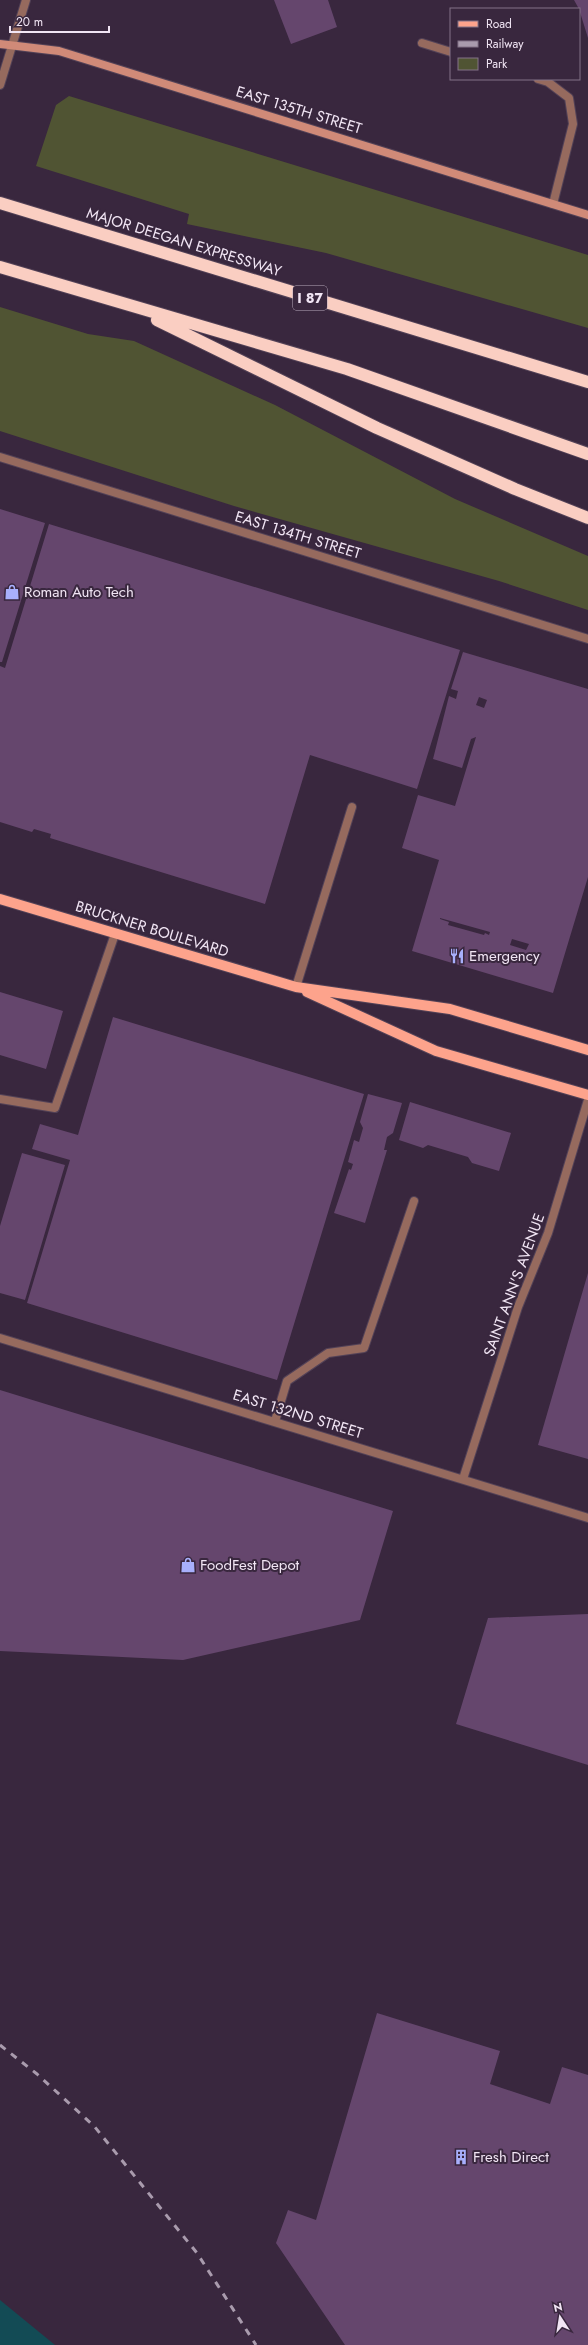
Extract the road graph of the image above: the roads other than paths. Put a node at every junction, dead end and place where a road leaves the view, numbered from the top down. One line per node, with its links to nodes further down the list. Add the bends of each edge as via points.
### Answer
1 (26, 0): 4 (street)
2 (422, 43): 5 (street)
3 (0, 44): 4 (main road, EAST 135TH STREET)
4 (12, 46): 7 (street); 9 (main road, EAST 135TH STREET, via 60,51)
5 (450, 52)
6 (541, 80): 9 (street, via 569,98 573,124)
7 (0, 85)
8 (0, 203): 13 (highway, MAJOR DEEGAN EXPRESSWAY / I 87)
9 (552, 204): 10 (main road, EAST 135TH STREET)
10 (588, 215)
11 (0, 267): 12 (highway)
12 (130, 307): 14 (highway, via 347,369); 16 (highway, via 377,428)
13 (588, 382)
14 (588, 454)
15 (0, 457): 17 (street, EAST 134TH STREET)
16 (588, 518)
17 (588, 639)
18 (352, 808): 21 (street)
19 (0, 898): 20 (main road, BRUCKNER BOULEVARD)
20 (115, 934): 21 (main road, BRUCKNER BOULEVARD); 24 (street, via 55,1108)
21 (296, 987): 22 (main road, BRUCKNER BOULEVARD, via 450,1009); 23 (main road, BRUCKNER BOULEVARD, via 436,1051)
22 (588, 1050)
23 (588, 1095)
24 (0, 1100)
25 (588, 1100): 29 (street, SAINT ANN'S AVENUE, via 548,1233 518,1307)
26 (414, 1202): 28 (street, via 364,1348 328,1353 287,1381)
27 (0, 1338): 28 (street, EAST 132ND STREET)
28 (275, 1421): 29 (street, EAST 132ND STREET)
29 (463, 1478): 30 (street, EAST 132ND STREET)
30 (588, 1518)

